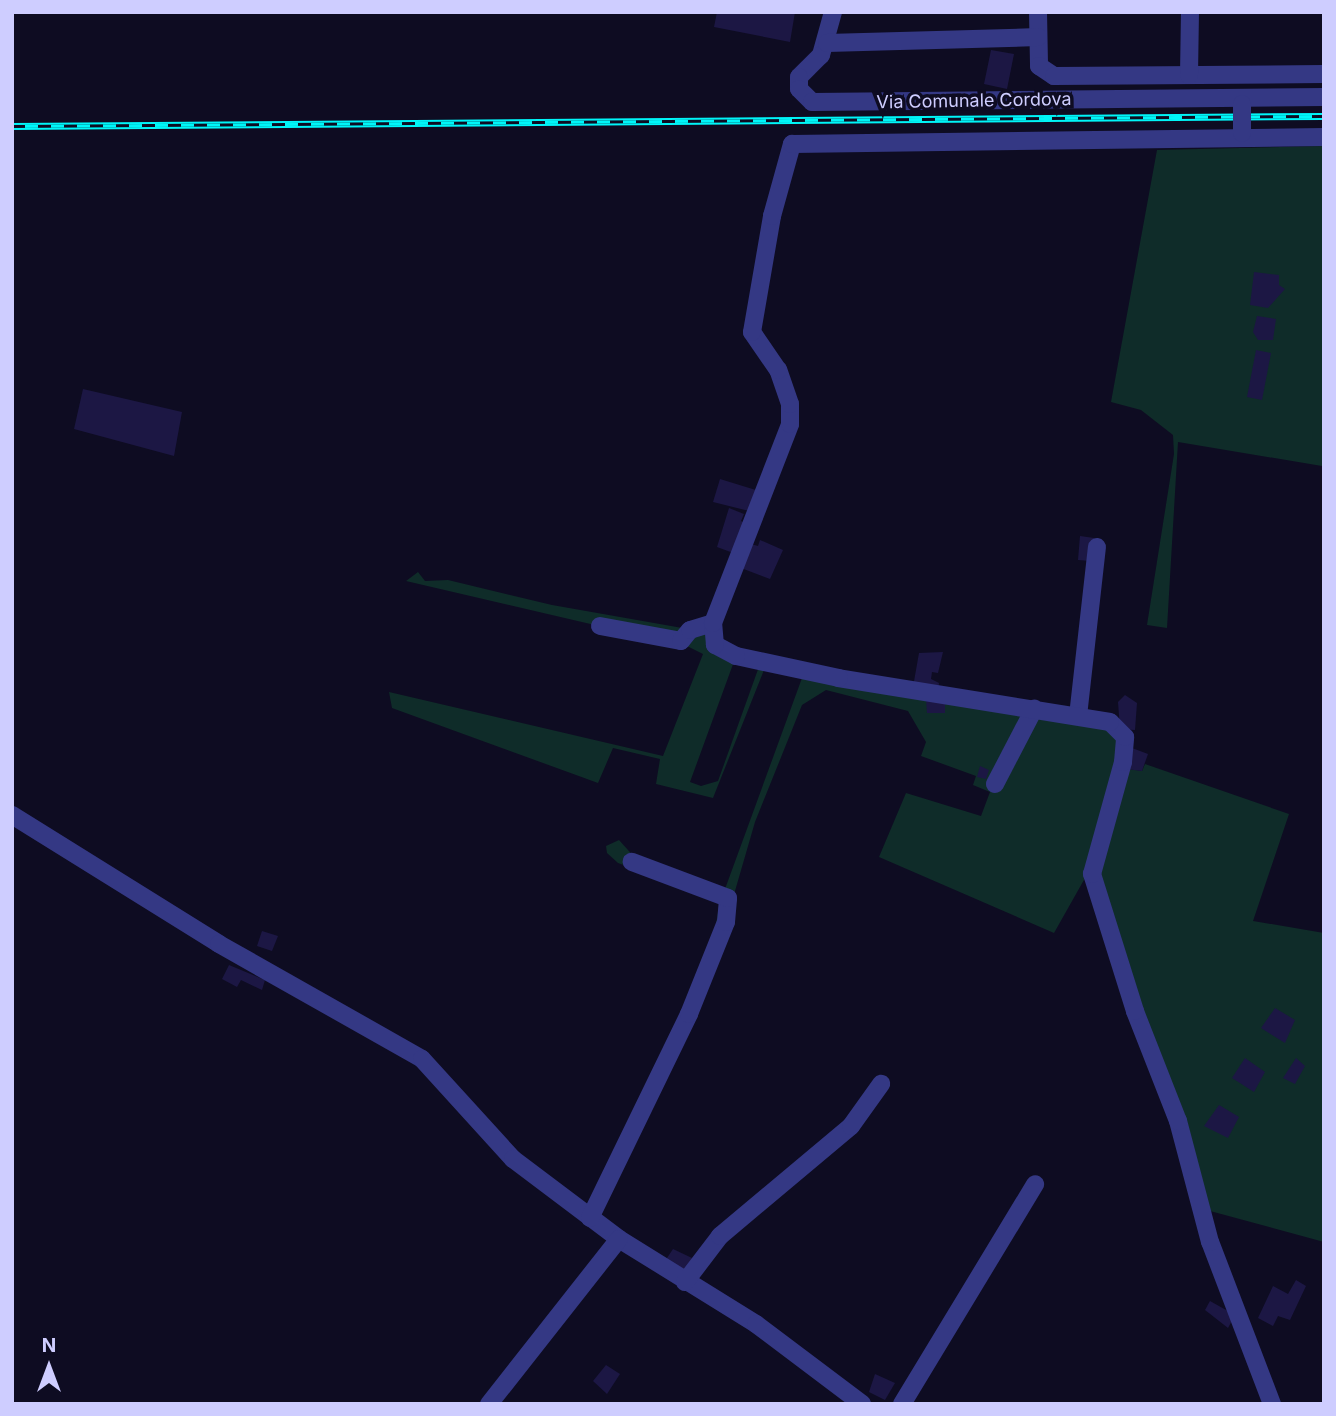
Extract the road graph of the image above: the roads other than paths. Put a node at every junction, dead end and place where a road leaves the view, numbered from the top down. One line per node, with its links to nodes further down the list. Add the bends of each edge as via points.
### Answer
1 (833, 12): 5 (street, Via Comunale Cordova)
2 (1038, 12): 4 (street)
3 (1190, 12): 7 (street)
4 (1038, 37): 5 (street); 7 (street, via 1040,66 1054,76)
5 (827, 43): 9 (street, Via Comunale Cordova, via 799,77 802,95 813,102)
6 (1324, 74): 7 (street)
7 (1189, 75)
8 (1324, 97): 9 (street, Via Comunale Cordova)
9 (1242, 100): 10 (street, bridge)
10 (1243, 136): 11 (street); 13 (street, via 792,144 772,216 752,332 778,370 790,404 790,424)
11 (1324, 137)
12 (1097, 547): 16 (street)
13 (713, 622): 14 (street, via 690,630 681,641); 15 (street, via 715,645 736,656 839,678)
14 (600, 626)
15 (1034, 709): 16 (street); 17 (street)
16 (1078, 716): 28 (street, via 1110,722 1125,737 1123,762 1092,874 1135,1011 1178,1121 1210,1242)
17 (995, 784)
18 (12, 815): 22 (street, via 219,944 422,1059 513,1159)
19 (632, 862): 22 (street, via 728,898 726,922 689,1014)
20 (881, 1084): 24 (street, via 856,1120 720,1236)
21 (1035, 1184): 27 (street)
22 (590, 1218): 23 (street)
23 (619, 1239): 24 (street); 25 (street)
24 (685, 1282): 26 (street, via 756,1324)
25 (489, 1404)
26 (862, 1404)
27 (902, 1404)
28 (1272, 1404)

